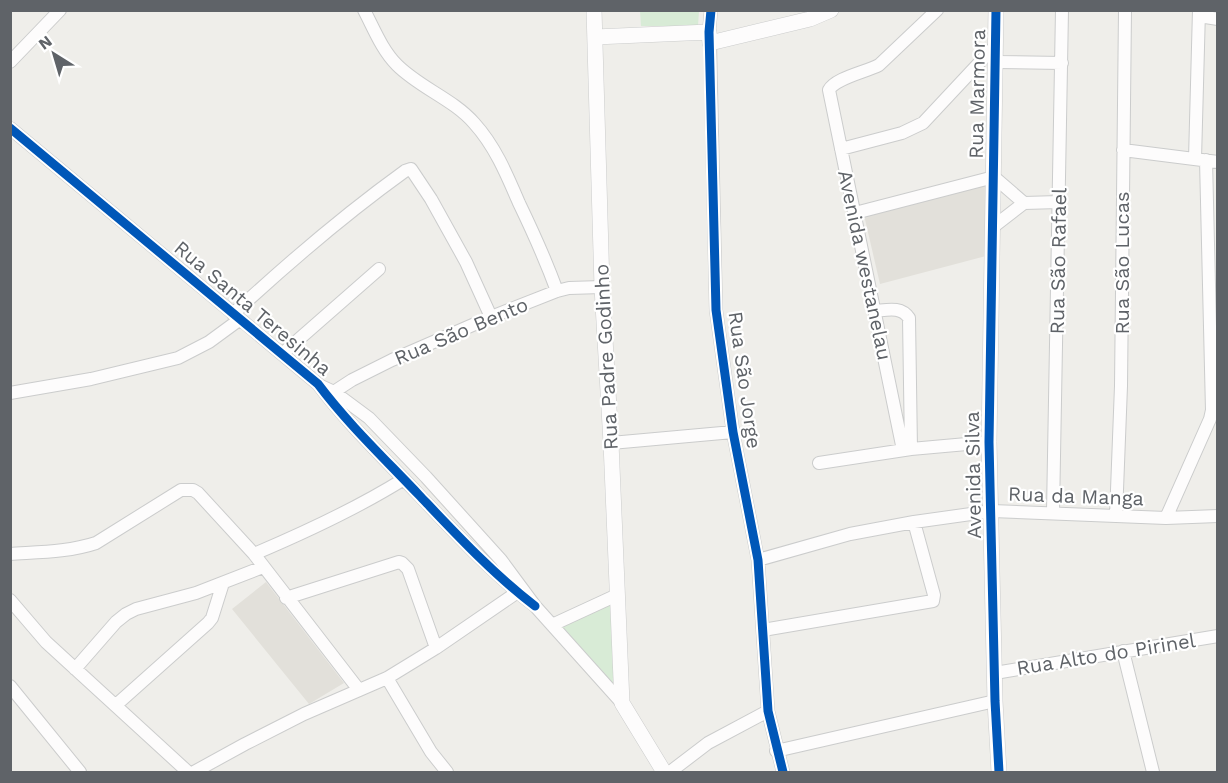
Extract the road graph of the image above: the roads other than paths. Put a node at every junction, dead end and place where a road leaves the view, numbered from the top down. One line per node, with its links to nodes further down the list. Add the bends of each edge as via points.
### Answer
1 (60, 10): 16 (street)
2 (364, 10): 29 (street, via 399,67 458,109 485,138 500,161 546,260)
3 (594, 10): 12 (street, Rua Padre Godinho)
4 (711, 10): 13 (street, Rua São Jorge)
5 (831, 10): 13 (street, via 810,19)
6 (937, 10): 19 (street, Avenida westanelau, via 879,65 835,82 829,90)
7 (996, 10): 14 (street, Rua Marmora)
8 (1062, 10): 17 (street, Rua São Rafael)
9 (1125, 10): 20 (street, Rua São Lucas)
10 (1199, 13): 11 (street); 21 (street)
11 (1218, 19)
12 (596, 37): 13 (street); 28 (street, Rua Padre Godinho)
13 (710, 37): 38 (street, Rua São Jorge, via 717,310)
14 (995, 46): 15 (street, Rua Marmora); 19 (street, via 923,123 902,133)
15 (995, 62): 17 (street); 22 (street, Rua Marmora)
16 (10, 63)
17 (1062, 63): 23 (street, Rua São Rafael)
18 (13, 136): 32 (street, Rua Santa Teresinha)
19 (841, 149): 25 (street, Avenida westanelau)
20 (1123, 150): 21 (street); 46 (street, Rua São Lucas)
21 (1206, 160): 31 (street)
22 (994, 177): 24 (street); 25 (street); 26 (street, Avenida Silva)
23 (1059, 202): 24 (street); 45 (street, Rua São Rafael)
24 (1024, 203): 26 (street)
25 (855, 213): 30 (street, Avenida westanelau)
26 (993, 227): 39 (street, Avenida Silva)
27 (379, 269): 34 (street)
28 (602, 287): 29 (street, Rua São Bento); 40 (street, Rua Padre Godinho)
29 (556, 291): 33 (street, Rua São Bento)
30 (875, 311): 41 (street, Avenida westanelau); 41 (street, via 898,309 909,318)
31 (1214, 315): 37 (street)
32 (236, 317): 33 (street, via 295,256 354,207 411,169 466,262); 34 (street, Rua Santa Teresinha); 35 (street, via 210,342 178,358)
33 (490, 317): 36 (street, Rua São Bento, via 392,360)
34 (282, 354): 36 (street, Rua Santa Teresinha)
35 (10, 393)
36 (331, 394): 43 (street, Rua Santa Teresinha); 55 (street, Rua Santa Teresinha, via 356,406 378,426 472,526)
37 (1215, 410): 48 (street)
38 (733, 432): 40 (street); 52 (street, Rua São Jorge)
39 (989, 442): 41 (street); 44 (street, Avenida Silva)
40 (611, 443): 56 (street, Rua Padre Godinho)
41 (907, 449): 42 (street)
42 (819, 463)
43 (404, 479): 51 (street, via 340,516); 55 (street, Rua Santa Teresinha)
44 (992, 511): 45 (street, Rua da Manga); 49 (street, Rua da Manga); 65 (street, Avenida Silva)
45 (1053, 512): 46 (street, Rua da Manga)
46 (1116, 516): 48 (street, Rua da Manga)
47 (1218, 516): 48 (street, Rua da Manga)
48 (1166, 518)
49 (914, 522): 52 (street, Rua da Manga, via 850,534); 60 (street, via 933,601)
50 (10, 554): 51 (street, via 96,543 181,490 198,494)
51 (254, 554): 53 (street)
52 (758, 560): 60 (street, Rua São Jorge)
53 (263, 567): 54 (street); 57 (street)
54 (223, 583): 64 (street, via 126,614); 71 (street, via 208,623)
55 (520, 591): 59 (street, Rua Santa Teresinha); 62 (street)
56 (616, 595): 59 (street); 70 (street, Rua Padre Godinho)
57 (286, 598): 62 (street, via 402,563 408,569); 68 (street)
58 (10, 600): 64 (street)
59 (552, 625): 70 (street, Rua Santa Teresinha)
60 (763, 630): 72 (street, Rua São Jorge)
61 (1218, 636): 63 (street, Rua Alto do Pirinel)
62 (436, 648): 66 (street)
63 (1123, 651): 65 (street, Rua Alto do Pirinel); 81 (street)
64 (75, 669): 71 (street)
65 (995, 673): 69 (street, Avenida Silva)
66 (387, 678): 68 (street); 76 (street)
67 (10, 686): 74 (street)
68 (359, 690): 75 (street)
69 (995, 701): 73 (street); 80 (street, Avenida Silva)
70 (622, 703): 77 (street)
71 (116, 705): 75 (street)
72 (768, 711): 73 (street, Rua São Jorge); 78 (street, via 708,743)
73 (776, 751): 79 (street, Rua São Jorge)
74 (80, 772)
75 (195, 772)
76 (447, 772)
77 (664, 772)
78 (670, 772)
79 (783, 772)
80 (999, 772)
81 (1153, 772)

